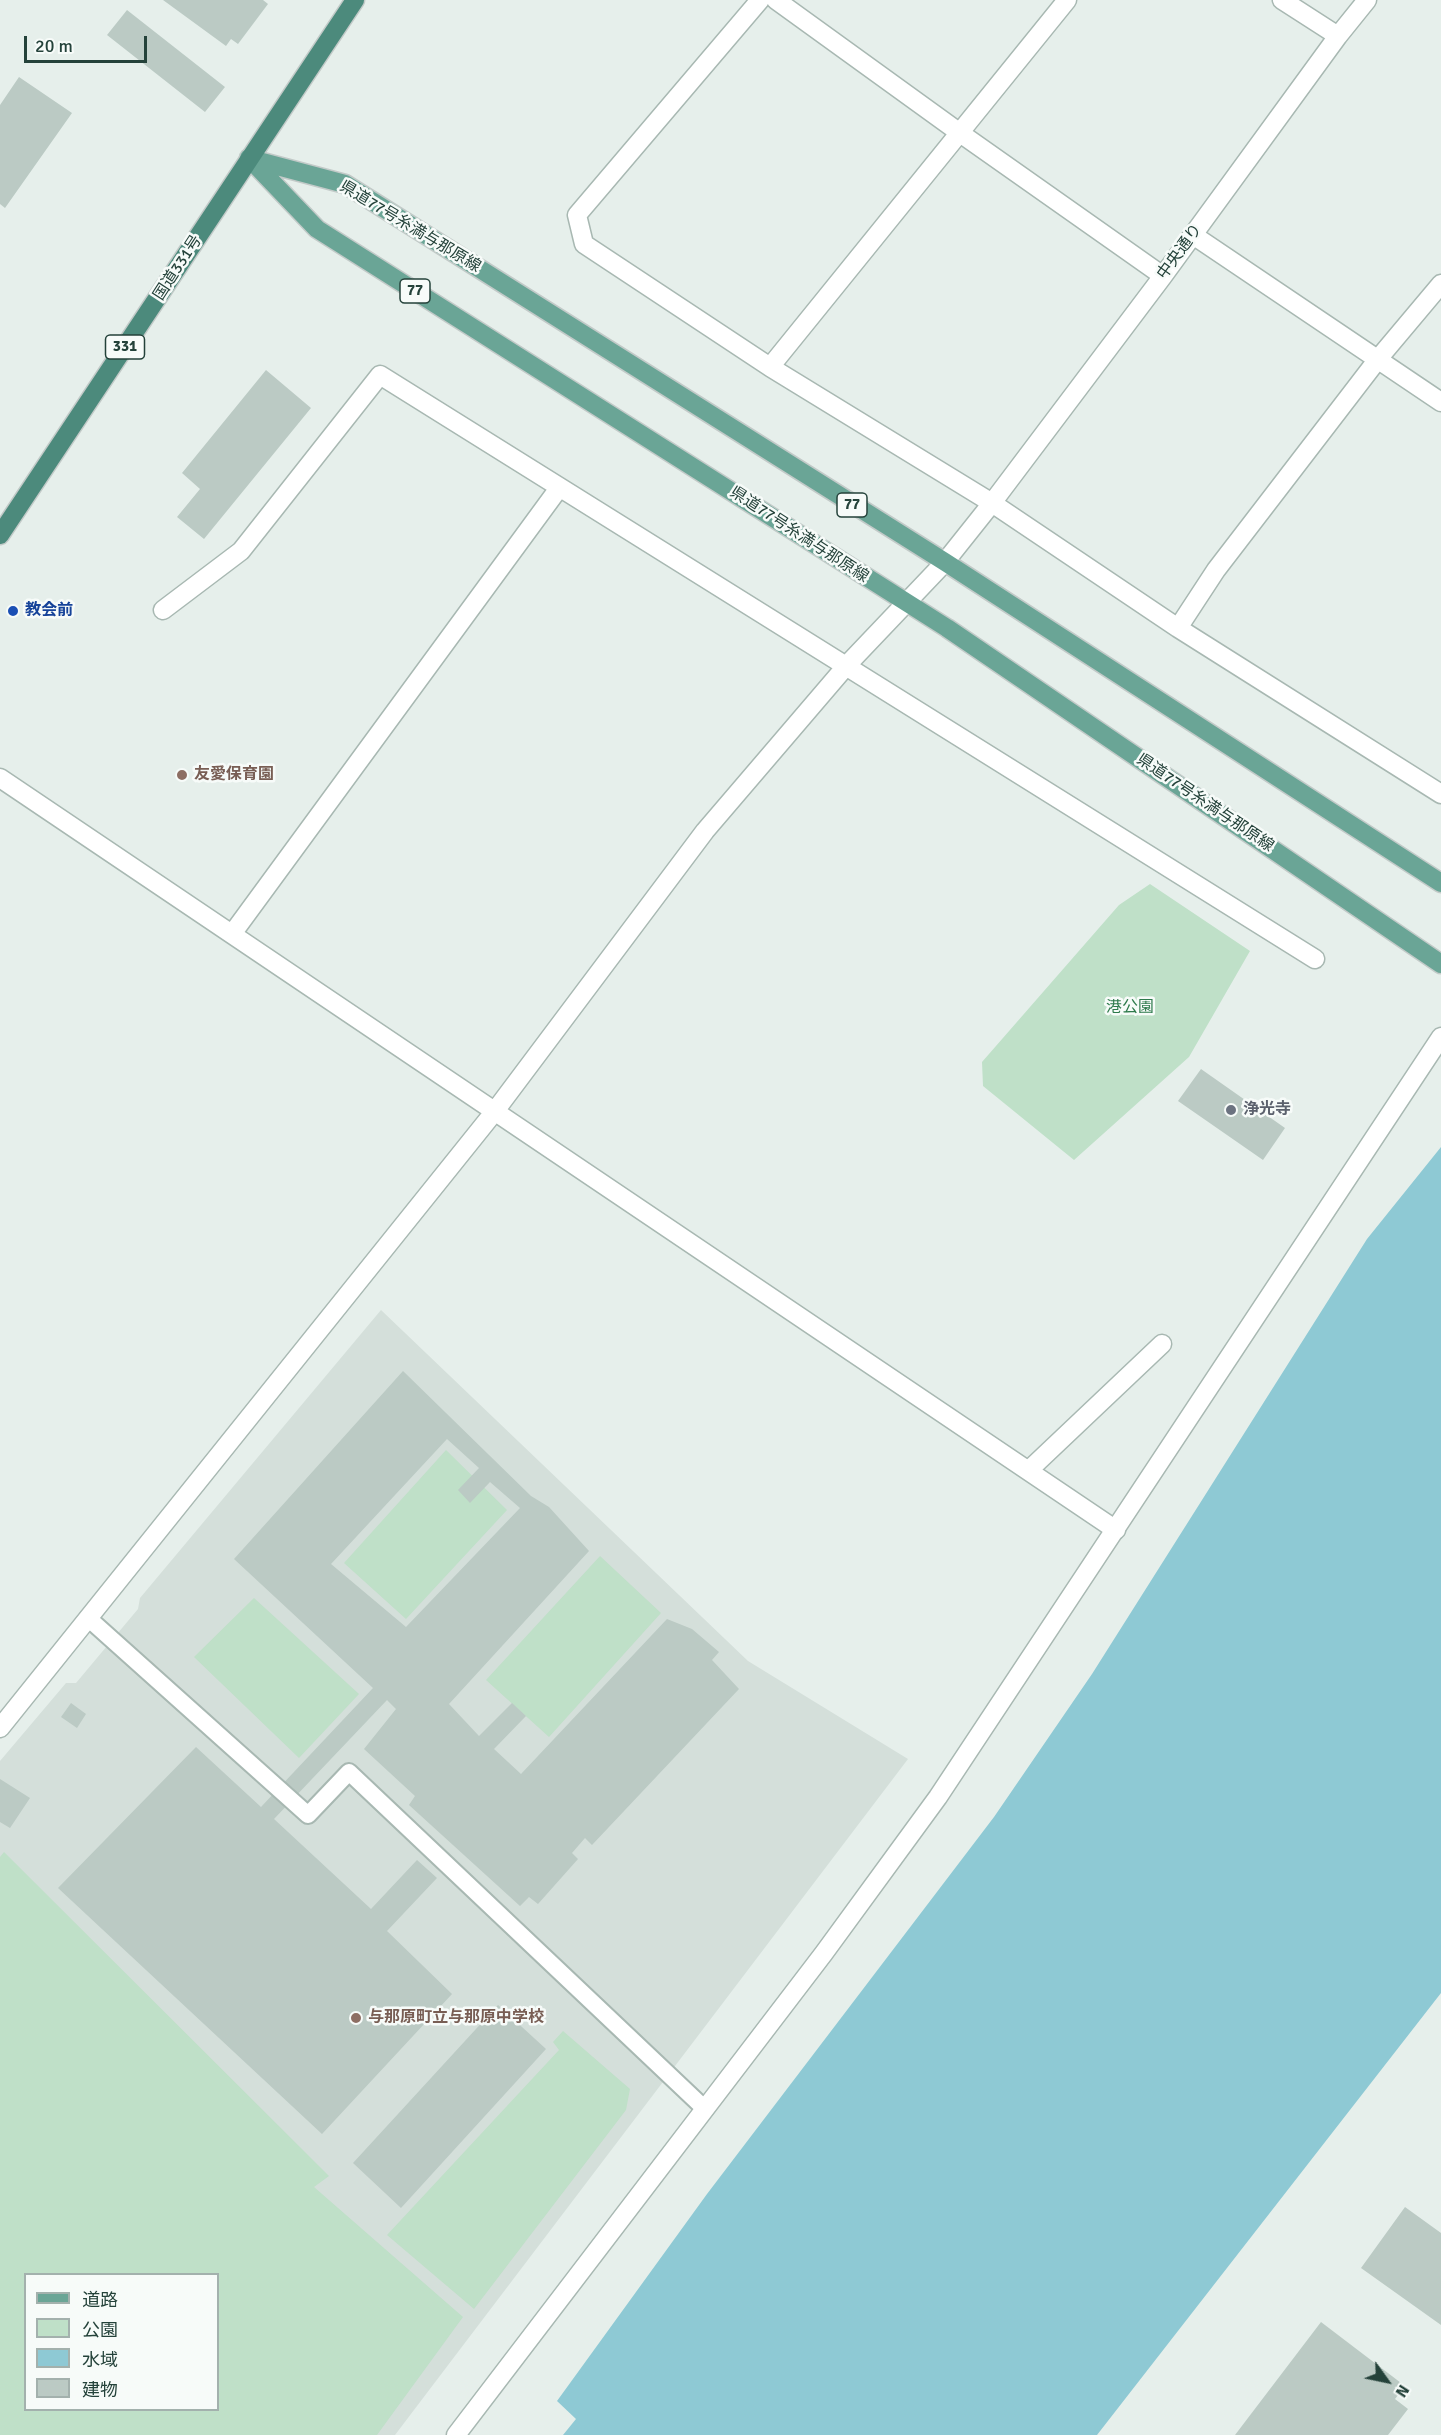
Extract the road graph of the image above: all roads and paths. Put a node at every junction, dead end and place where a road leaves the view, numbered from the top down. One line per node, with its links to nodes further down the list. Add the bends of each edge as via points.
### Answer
1 (355, 0): 9 (highway, 国道331号 / 331)
2 (760, 0): 14 (street, via 577,215 584,244)
3 (776, 0): 8 (street)
4 (1067, 0): 8 (street)
5 (1282, 0): 7 (street)
6 (1367, 0): 7 (street, 中央通り)
7 (1338, 36): 10 (street, 中央通り)
8 (960, 133): 11 (street); 14 (street)
9 (249, 158): 18 (highway, 国道331号 / 331); 19 (main road, 県道77号糸満与那原線 / 77, via 345,184); 20 (main road, 県道77号糸満与那原線 / 77, via 317,229)
10 (1193, 235): 11 (street, 中央通り); 13 (street)
11 (1163, 276): 17 (street, 中央通り)
12 (1441, 284): 13 (street)
13 (1378, 359): 15 (street); 22 (street, via 1216,570)
14 (770, 367): 17 (street)
15 (1441, 402)
16 (559, 488): 21 (street, via 380,375 241,551); 23 (street); 27 (street)
17 (992, 503): 19 (street, 中央通り); 22 (street)
18 (0, 535)
19 (945, 562): 20 (street, 中央通り); 26 (main road, 県道77号糸満与那原線 / 77)
20 (906, 603): 23 (street, 中央通り); 29 (main road, 県道77号糸満与那原線 / 77)
21 (164, 610)
22 (1178, 628): 25 (street)
23 (847, 665): 28 (street); 31 (street, 中央通り, via 705,831)
24 (0, 778): 27 (street)
25 (1441, 794)
26 (1441, 883)
27 (232, 934): 31 (street)
28 (1315, 959)
29 (1441, 964)
30 (1441, 1037): 34 (street)
31 (495, 1111): 33 (street); 35 (street, 中央通り)
32 (1162, 1344): 33 (street)
33 (1029, 1470): 34 (street)
34 (1116, 1530): 37 (street, via 938,1797)
35 (88, 1618): 36 (street, 中央通り); 37 (lane, via 308,1815 349,1773)
36 (0, 1728)
37 (705, 2109): 38 (street)
38 (456, 2435)

